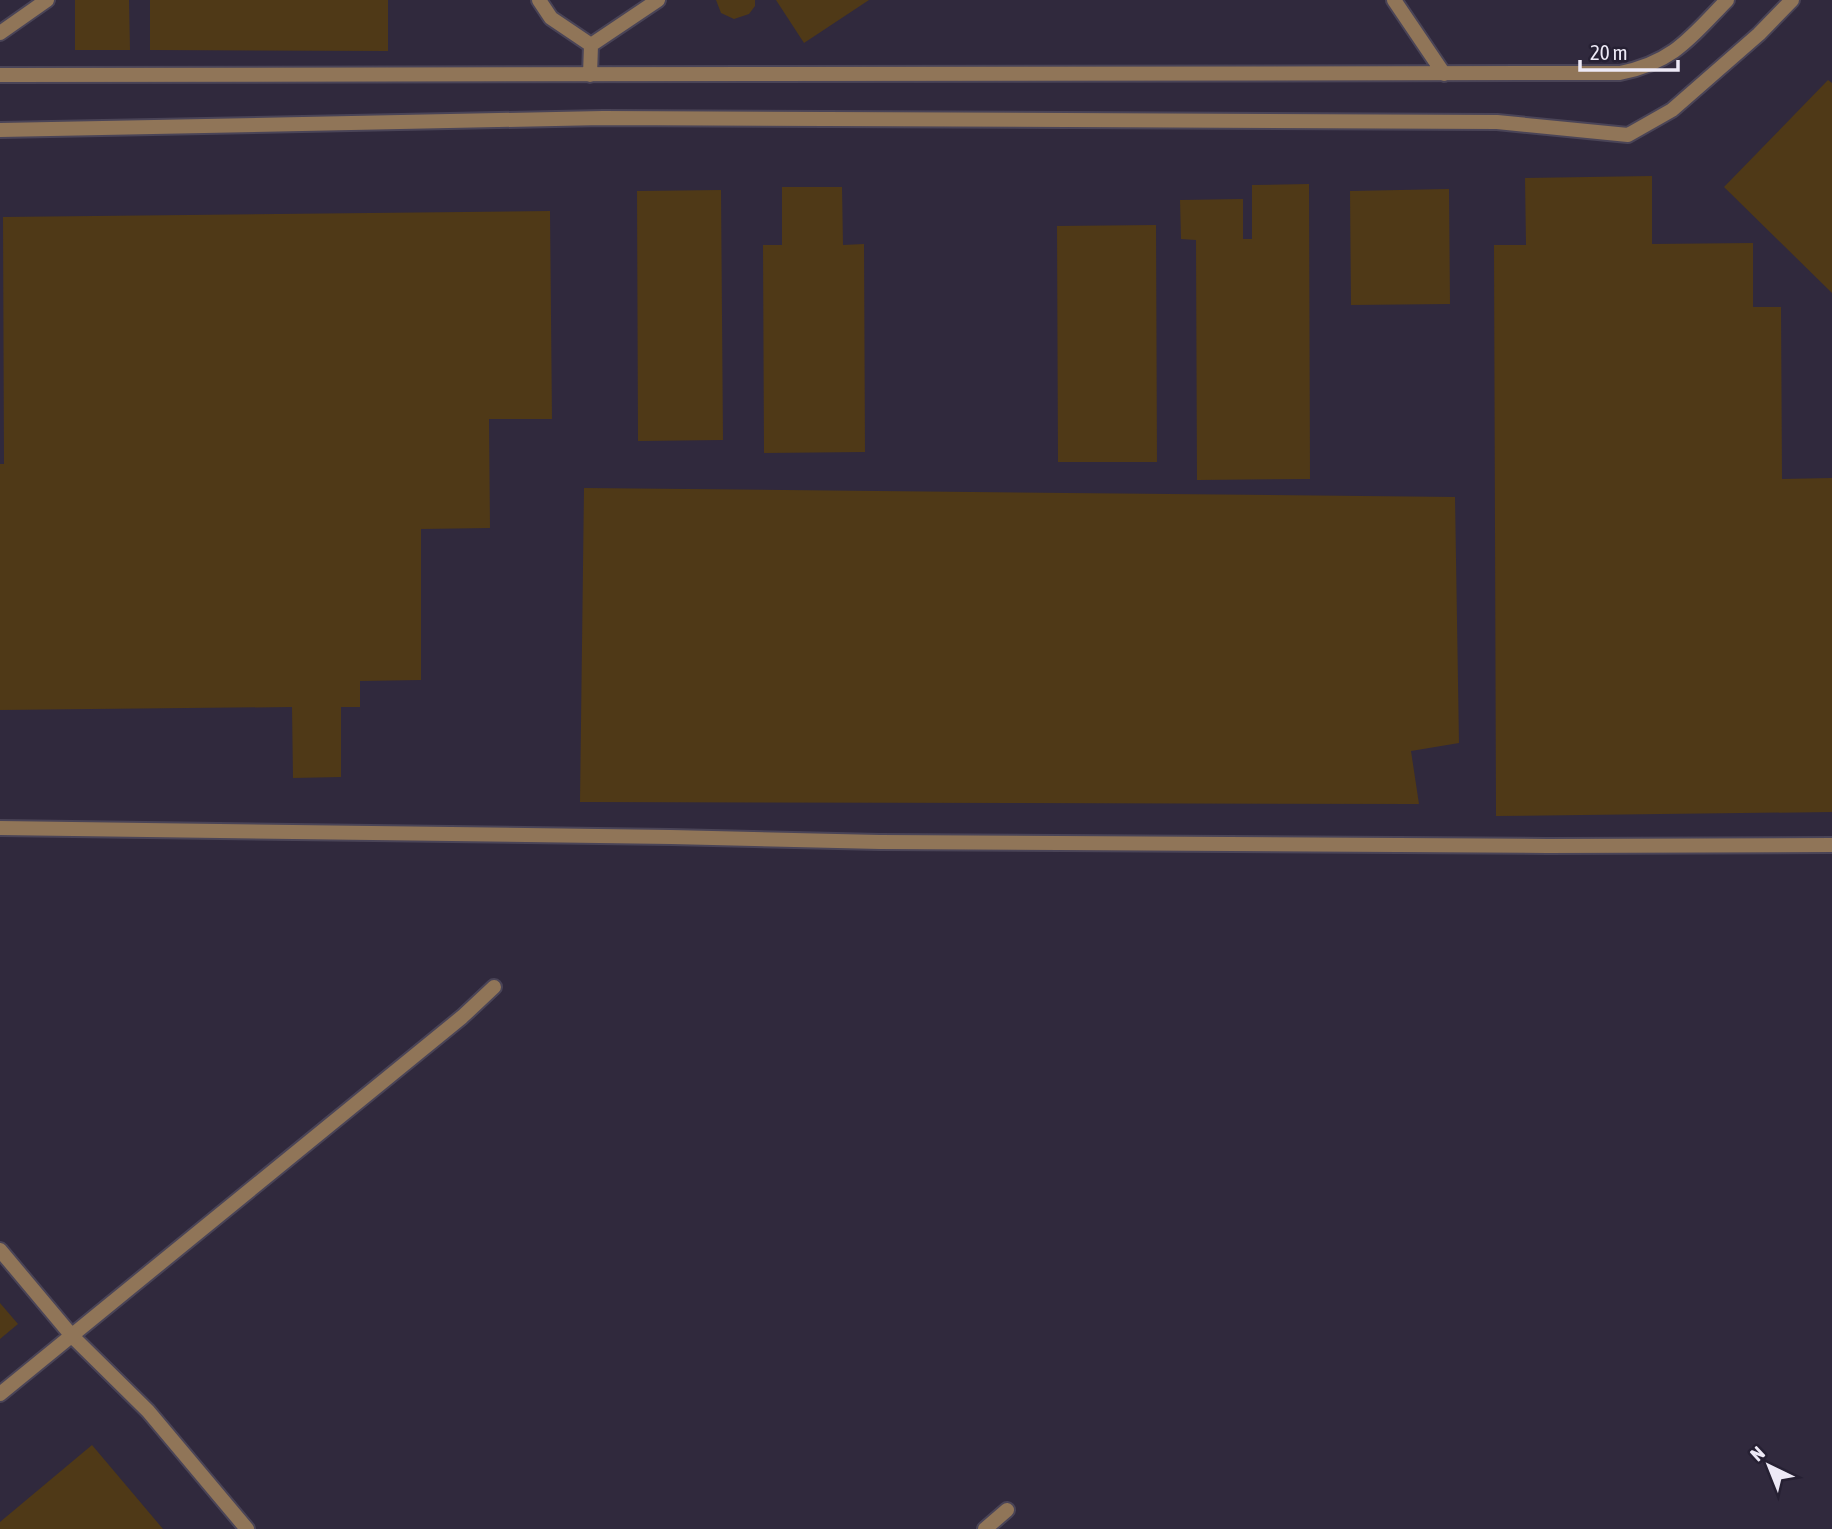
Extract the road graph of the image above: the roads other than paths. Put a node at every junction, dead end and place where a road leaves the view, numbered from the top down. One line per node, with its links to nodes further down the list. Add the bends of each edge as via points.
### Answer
1 (47, 0): 7 (street)
2 (539, 0): 8 (street, via 551,18)
3 (658, 0): 8 (street)
4 (1394, 0): 9 (street)
5 (1727, 0): 9 (street, via 1679,50 1642,69)
6 (1792, 0): 12 (street, via 1672,110 1628,135 1496,122 617,118)
7 (0, 33)
8 (591, 45): 11 (street)
9 (1444, 74): 11 (street)
10 (0, 75): 11 (street)
11 (590, 75)
12 (0, 130)
13 (0, 828): 14 (street, via 880,842)
14 (1832, 845)
15 (494, 987): 17 (street)
16 (0, 1250): 17 (street)
17 (72, 1336): 18 (street); 20 (street, via 148,1410)
18 (0, 1394)
19 (1007, 1510): 21 (street)
20 (247, 1529)
21 (985, 1529)

